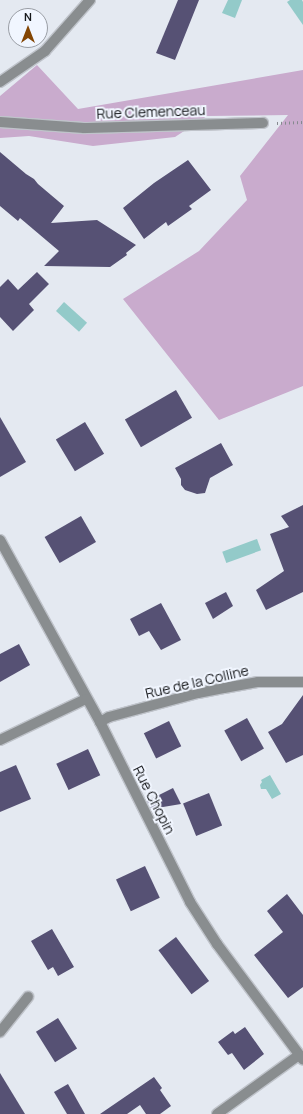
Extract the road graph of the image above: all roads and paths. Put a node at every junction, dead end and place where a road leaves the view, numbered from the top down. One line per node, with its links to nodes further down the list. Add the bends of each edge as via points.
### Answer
1 (90, 0): 2 (street, via 44,51)
2 (0, 82)
3 (0, 122): 5 (street, Rue Clemenceau, via 84,128)
4 (303, 122): 5 (path)
5 (263, 123)
6 (0, 540): 8 (street, Rue Chopin)
7 (303, 682): 9 (street, Rue de la Colline, via 258,682 217,689 109,717)
8 (86, 699): 9 (street, Rue Chopin); 10 (street)
9 (100, 722): 13 (street, Rue Chopin, via 190,902 217,944)
10 (0, 740)
11 (28, 997): 12 (street)
12 (0, 1032)
13 (301, 1057): 14 (street)
14 (217, 1114)

